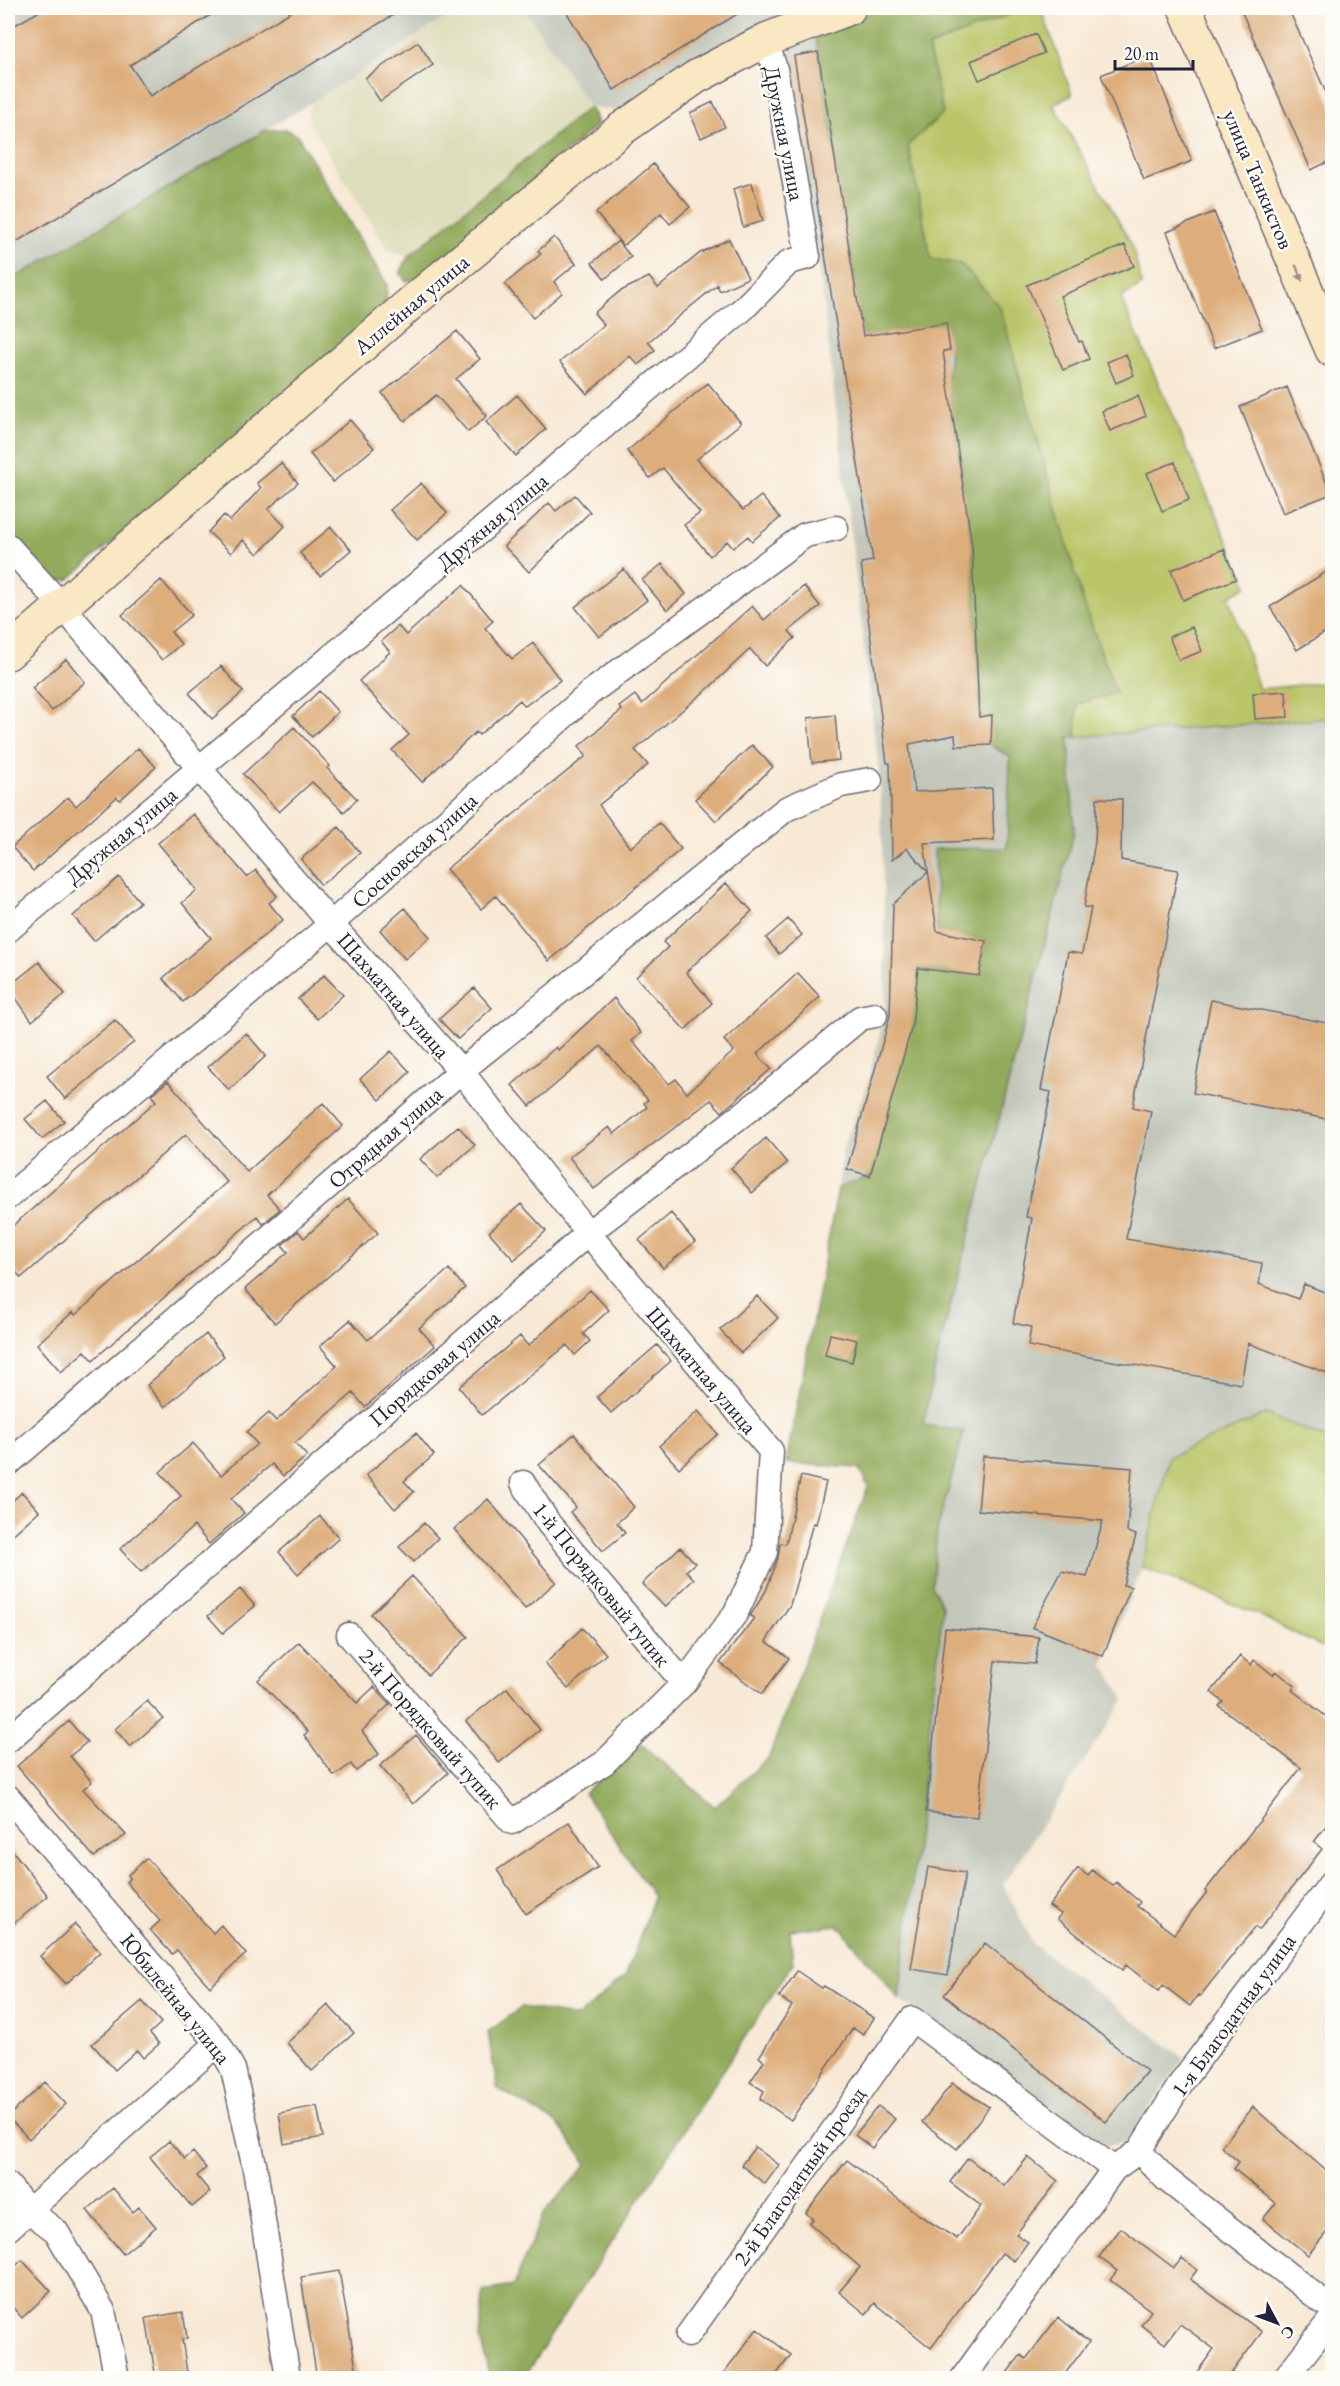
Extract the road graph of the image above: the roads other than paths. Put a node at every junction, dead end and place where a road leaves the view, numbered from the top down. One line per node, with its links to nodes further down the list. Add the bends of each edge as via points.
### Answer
1 (849, 8): 3 (street, Аллейная улица)
2 (1185, 8): 4 (street, улица Танкистов, one-way to 4)
3 (766, 40): 7 (street, Аллейная улица, via 696,76 620,130 403,310); 9 (street, Дружная улица, via 775,69 808,257 789,262 744,308)
4 (1332, 350)
5 (836, 528): 11 (street, Сосновская улица, via 805,535 591,692)
6 (8, 546): 7 (street, Шахматная улица)
7 (63, 607): 8 (street, Аллейная улица); 9 (street, Шахматная улица)
8 (8, 653)
9 (200, 769): 11 (street, Шахматная улица); 12 (street, Дружная улица)
10 (870, 780): 14 (street, Отрядная улица, via 841,785 786,809)
11 (331, 924): 14 (street, Шахматная улица); 15 (street, Сосновская улица)
12 (8, 930)
13 (874, 1015): 16 (street, Порядковая улица, via 860,1018 765,1097)
14 (461, 1071): 16 (street, Шахматная улица); 17 (street, Отрядная улица)
15 (8, 1197)
16 (588, 1233): 20 (street, Шахматная улица, via 771,1451 765,1552 735,1614); 21 (street, Порядковая улица)
17 (8, 1464)
18 (523, 1483): 20 (street, 1-й Порядковый тупик, via 549,1524)
19 (349, 1635): 20 (street, 2-й Порядковый тупик, via 512,1821 604,1763)
20 (684, 1683)
21 (8, 1740)
22 (8, 1797): 24 (street, Юбилейная улица)
23 (1332, 1882): 25 (street, 1-я Благодатная улица, via 1183,2080)
24 (218, 2043): 28 (street); 34 (street, Юбилейная улица, via 233,2069 255,2169)
25 (1139, 2151): 26 (street); 30 (street, via 1166,2179)
26 (1114, 2169): 32 (street, 2-й Благодатный проезд, via 912,2019); 35 (street)
27 (8, 2185): 28 (street)
28 (29, 2211): 29 (street); 33 (street, via 56,2231 103,2311)
29 (8, 2229)
30 (1332, 2308)
31 (1332, 2318): 36 (street)
32 (688, 2335)
33 (117, 2379)
34 (288, 2379)
35 (963, 2379)
36 (1285, 2379)

